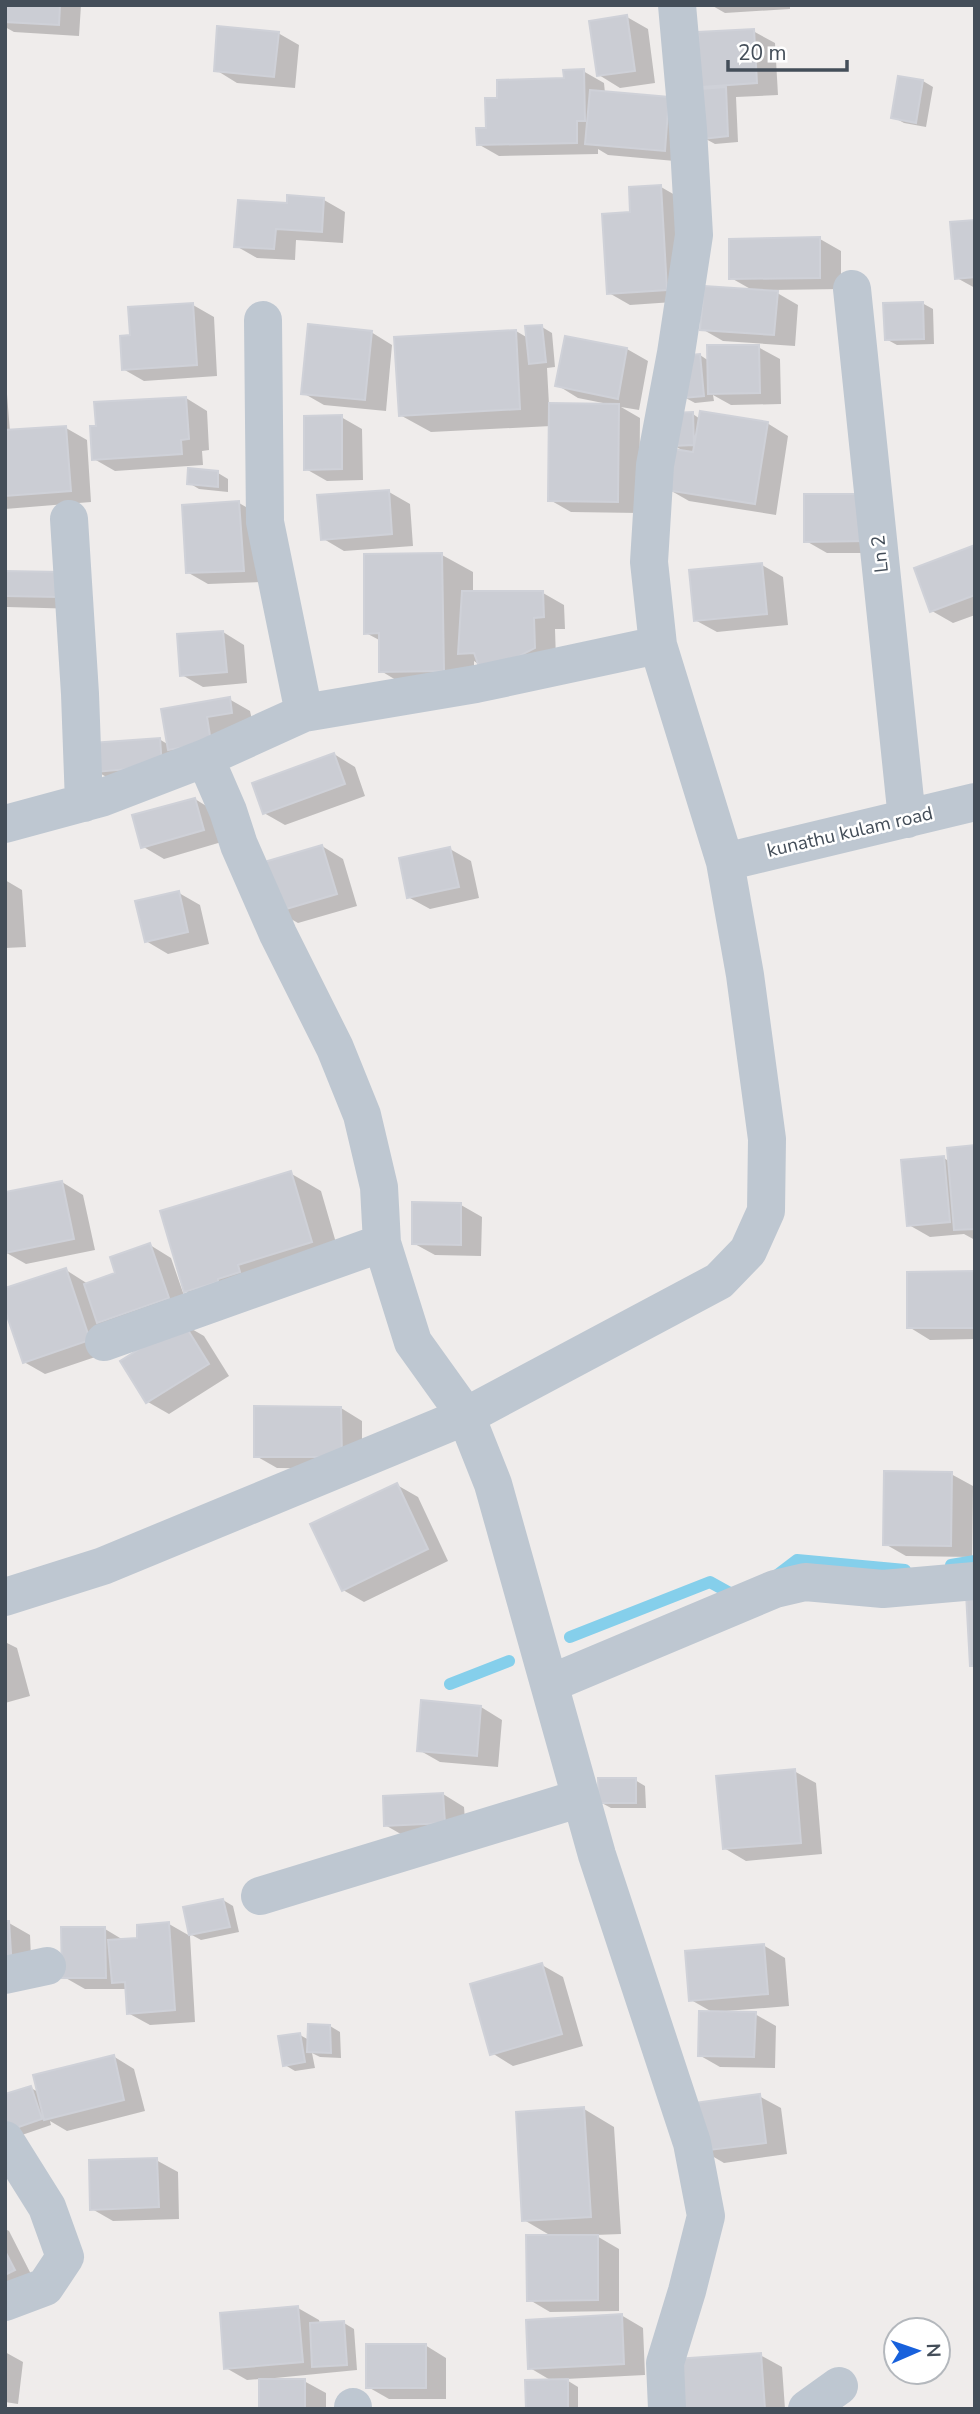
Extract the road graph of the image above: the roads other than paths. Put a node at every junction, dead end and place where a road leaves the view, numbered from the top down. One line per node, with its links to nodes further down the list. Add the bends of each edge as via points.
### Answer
1 (677, 5): 5 (street, via 694,234 654,465 649,562)
2 (852, 289): 10 (street, Ln 2)
3 (263, 320): 6 (street, via 265,522)
4 (69, 519): 9 (street)
5 (658, 645): 6 (street, via 476,684); 12 (street)
6 (304, 713): 7 (street)
7 (205, 758): 9 (street); 13 (street, via 278,934 335,1048 362,1115 379,1187)
8 (975, 802): 10 (street, kunathu kulam road)
9 (84, 803): 11 (street)
10 (906, 819): 12 (street, kunathu kulam road)
11 (5, 824)
12 (725, 862): 15 (street, via 768,1139 766,1211 748,1251 719,1282)
13 (382, 1242): 14 (street); 15 (street, via 413,1342)
14 (104, 1342)
15 (466, 1416): 17 (street, via 103,1566); 18 (street, via 493,1484)
16 (975, 1581): 18 (street, via 883,1589 805,1582 775,1589)
17 (5, 1597)
18 (550, 1684): 19 (street)
19 (581, 1798): 20 (street); 26 (street, via 692,2143 706,2216 664,2363)
20 (260, 1896)
21 (47, 1966): 22 (street)
22 (5, 1975)
23 (5, 2140): 24 (street, via 47,2207 65,2257 45,2287)
24 (5, 2302)
25 (839, 2386): 27 (street)
26 (667, 2409)
27 (807, 2409)

